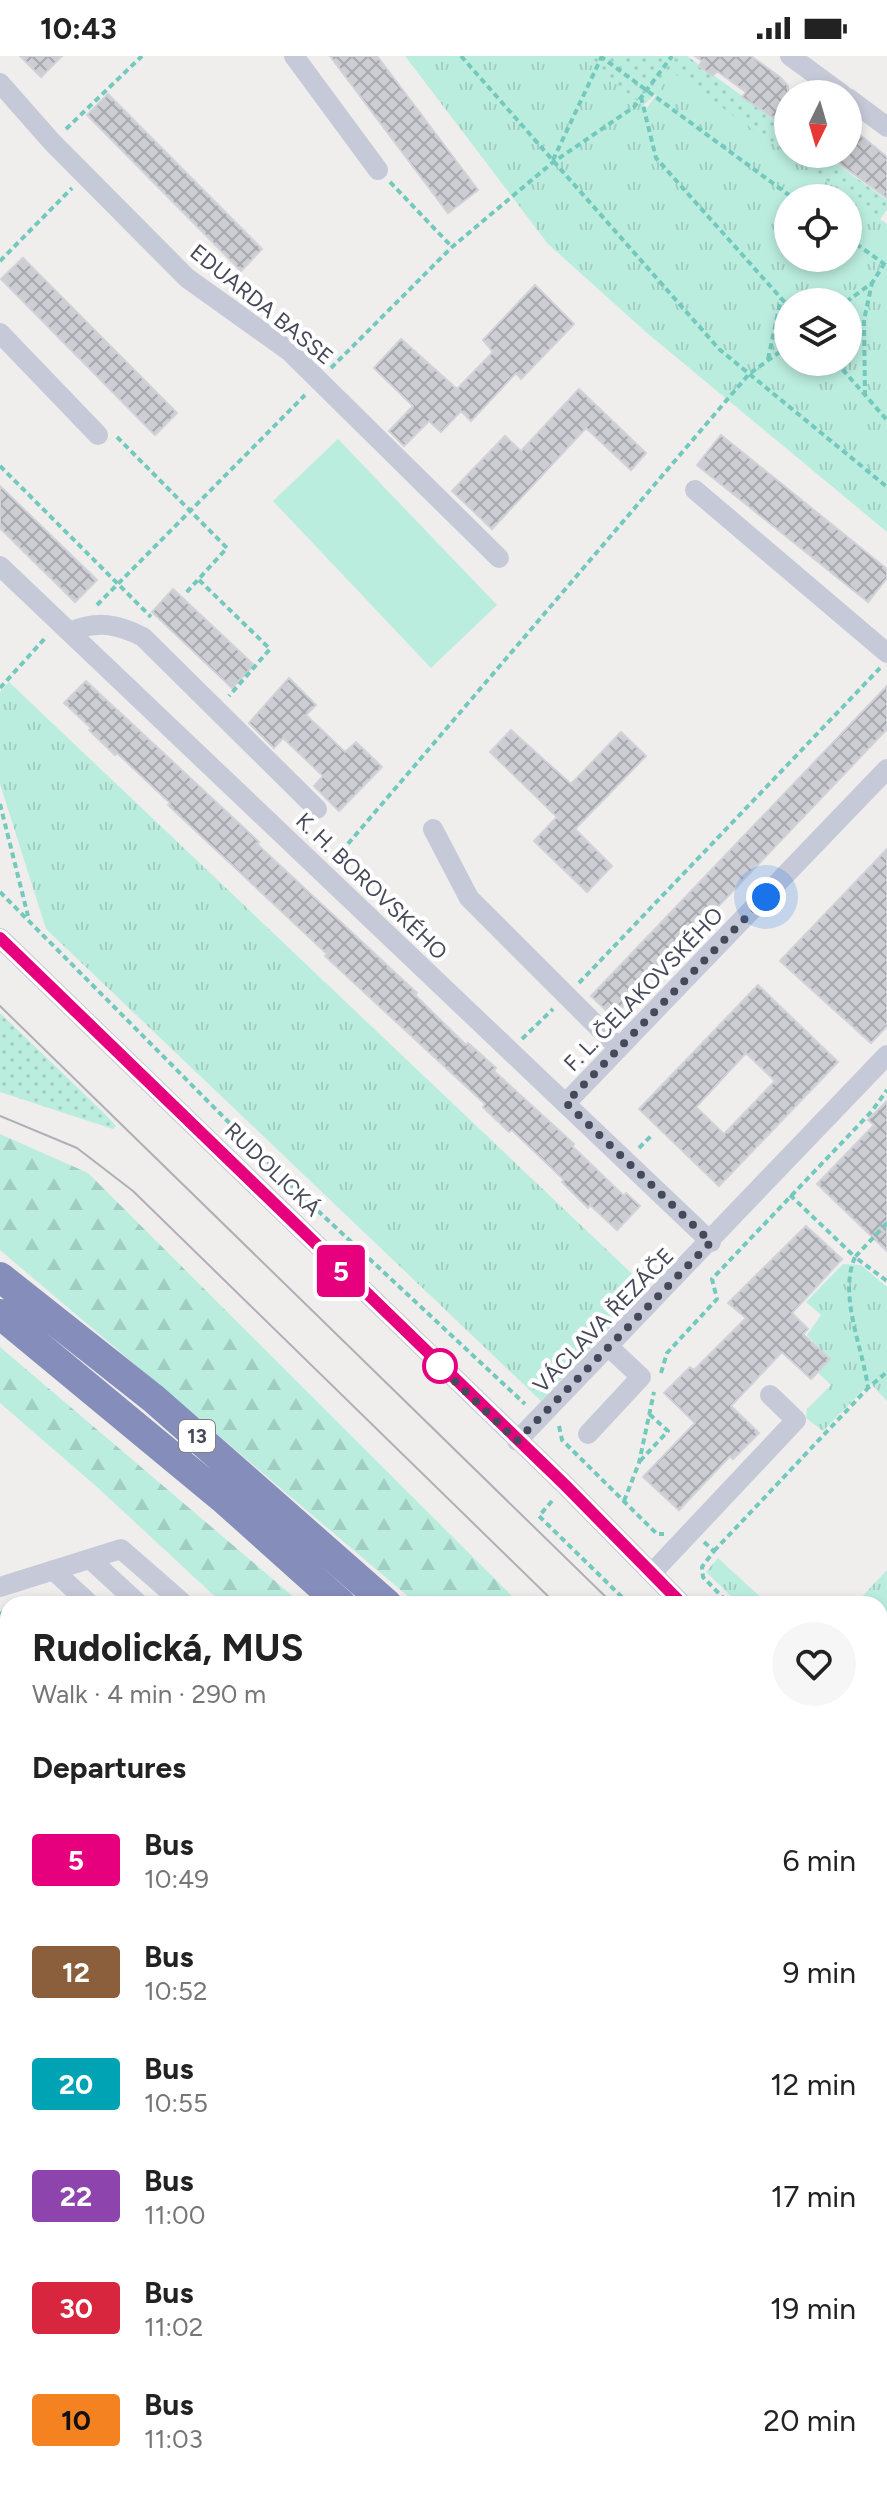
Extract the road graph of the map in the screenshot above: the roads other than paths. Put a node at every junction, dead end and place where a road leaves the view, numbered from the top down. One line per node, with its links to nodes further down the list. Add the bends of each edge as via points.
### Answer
1 (294, 56): 7 (street)
2 (790, 56): 3 (street)
3 (823, 80)
4 (0, 83): 11 (street, EDUARDA BASSE, via 187,278 289,351)
5 (862, 108): 6 (street)
6 (887, 127)
7 (378, 170)
8 (0, 333): 9 (street)
9 (98, 435)
10 (695, 490): 14 (street)
11 (499, 558)
12 (0, 566): 13 (street, K. H. BOROVSKÉHO)
13 (65, 627): 16 (street, via 118,625 143,637); 21 (street, K. H. BOROVSKÉHO)
14 (887, 653)
15 (887, 769): 19 (street, F. L. ČELAKOVSKÉHO)
16 (317, 809)
17 (433, 829): 19 (street, via 469,898)
18 (0, 938): 28 (street, RUDOLICKÁ)
19 (619, 1048): 21 (street, F. L. ČELAKOVSKÉHO)
20 (882, 1070): 22 (street, VÁCLAVA ŘEZÁČE)
21 (566, 1103): 22 (street, K. H. BOROVSKÉHO)
22 (711, 1242): 25 (street, VÁCLAVA ŘEZÁČE)
23 (0, 1277): 37 (highway, 13, via 154,1399)
24 (0, 1314): 36 (highway, 13)
25 (610, 1348): 27 (street, via 641,1377); 28 (street, VÁCLAVA ŘEZÁČE)
26 (770, 1395): 31 (street, via 796,1420)
27 (588, 1434)
28 (517, 1441): 31 (street, RUDOLICKÁ)
29 (90, 1559): 30 (street); 34 (street); 35 (street, via 121,1549)
30 (53, 1570): 32 (street); 33 (street)
31 (652, 1573): 38 (street, RUDOLICKÁ)
32 (0, 1587)
33 (81, 1596)
34 (130, 1596)
35 (175, 1596)
36 (332, 1596)
37 (378, 1596)
38 (674, 1596)

